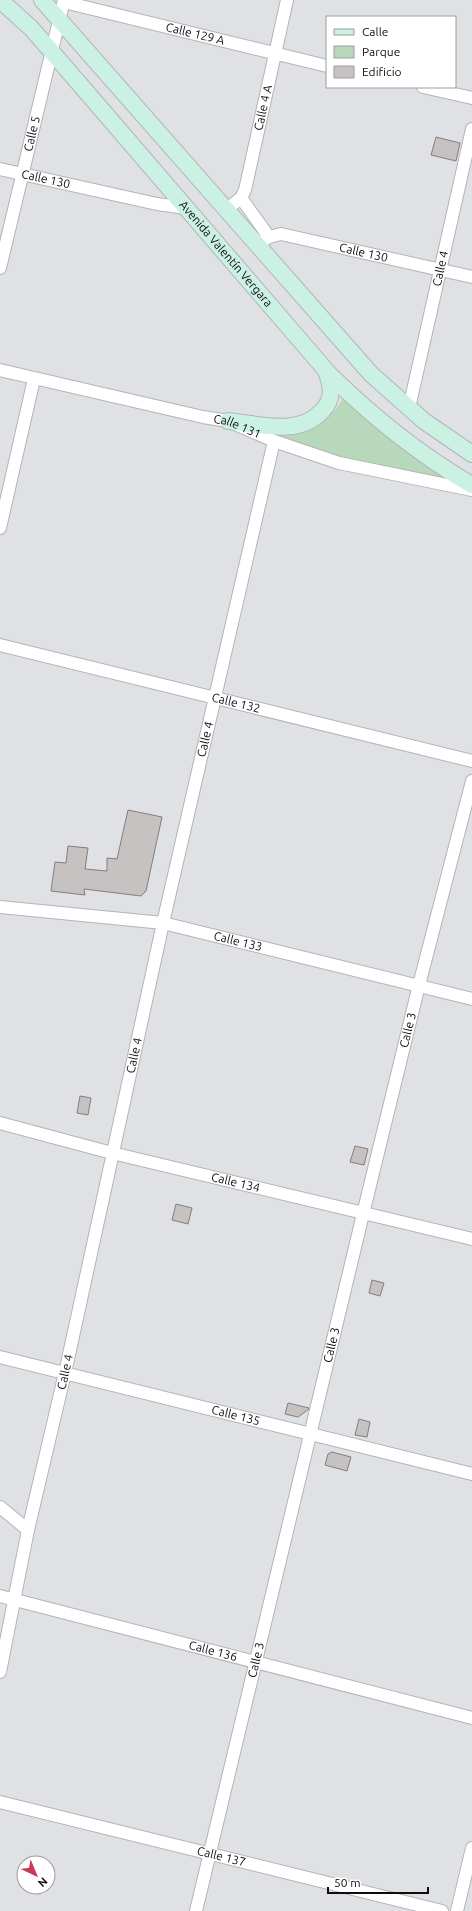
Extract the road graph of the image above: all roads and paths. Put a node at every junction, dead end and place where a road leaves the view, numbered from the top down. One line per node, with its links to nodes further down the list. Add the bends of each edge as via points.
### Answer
1 (0, 0): 6 (main road, Avenida Valentín Vergara, via 31,28)
2 (42, 0): 5 (main road)
3 (287, 0): 7 (street, Calle 4 A)
4 (64, 1): 5 (street, Calle 5); 7 (street, Calle 129 A)
5 (60, 18): 6 (street, Calle 5); 16 (main road)
6 (52, 52): 13 (street, Calle 5); 15 (main road, Avenida Valentín Vergara)
7 (275, 54): 8 (street, Calle 129 A); 14 (street, Calle 4 A, via 245,190)
8 (326, 66)
9 (427, 88): 10 (street)
10 (472, 98)
11 (472, 129): 19 (street, Calle 4)
12 (0, 169): 13 (street, Calle 130)
13 (22, 174): 15 (street, Calle 130); 18 (street, Calle 5)
14 (240, 198): 16 (street, Calle 4 A); 17 (street)
15 (186, 208): 22 (main road, Avenida Valentín Vergara)
16 (227, 209): 17 (main road)
17 (264, 240): 19 (street, Calle 130, via 281,234); 24 (main road, via 353,355)
18 (0, 268)
19 (440, 269): 20 (street, Calle 130); 24 (street, Calle 4)
20 (472, 277)
21 (0, 370): 23 (street, Calle 131)
22 (326, 370): 25 (main road, via 331,388 330,399 318,415 306,423 280,427); 28 (main road, Avenida Valentín Vergara, via 366,408 409,443)
23 (34, 379): 25 (street, Calle 131); 30 (street)
24 (409, 408): 27 (main road)
25 (228, 421): 26 (street, Calle 131)
26 (274, 441): 29 (street, Calle 131, via 357,468); 32 (street, Calle 4)
27 (472, 454)
28 (472, 485)
29 (472, 490)
30 (0, 528)
31 (0, 645): 32 (street, Calle 132)
32 (216, 698): 33 (street, Calle 132); 36 (street, Calle 4)
33 (472, 761)
34 (472, 781): 37 (street, Calle 3)
35 (0, 907): 36 (street, Calle 133)
36 (163, 924): 37 (street, Calle 133); 40 (street, Calle 4)
37 (419, 985): 38 (street, Calle 133); 41 (street, Calle 3)
38 (472, 999)
39 (0, 1123): 40 (street, Calle 134)
40 (112, 1153): 41 (street, Calle 134); 44 (street, Calle 4)
41 (364, 1214): 42 (street, Calle 134); 45 (street, Calle 3)
42 (472, 1239)
43 (0, 1357): 44 (street, Calle 135)
44 (65, 1373): 45 (street, Calle 135); 48 (street, Calle 4)
45 (310, 1434): 46 (street, Calle 135); 51 (street, Calle 3)
46 (472, 1474)
47 (0, 1507): 48 (street)
48 (28, 1530): 50 (street, Calle 4)
49 (0, 1596): 50 (street, Calle 136)
50 (14, 1599): 51 (street, Calle 136); 52 (street, Calle 4)
51 (256, 1662): 53 (street, Calle 136); 56 (street, Calle 3)
52 (0, 1672)
53 (472, 1718)
54 (0, 1802): 56 (street, Calle 137)
55 (472, 1848): 59 (street)
56 (210, 1854): 57 (street, Calle 3); 58 (street, Calle 137)
57 (196, 1911)
58 (442, 1911)
59 (457, 1911)

